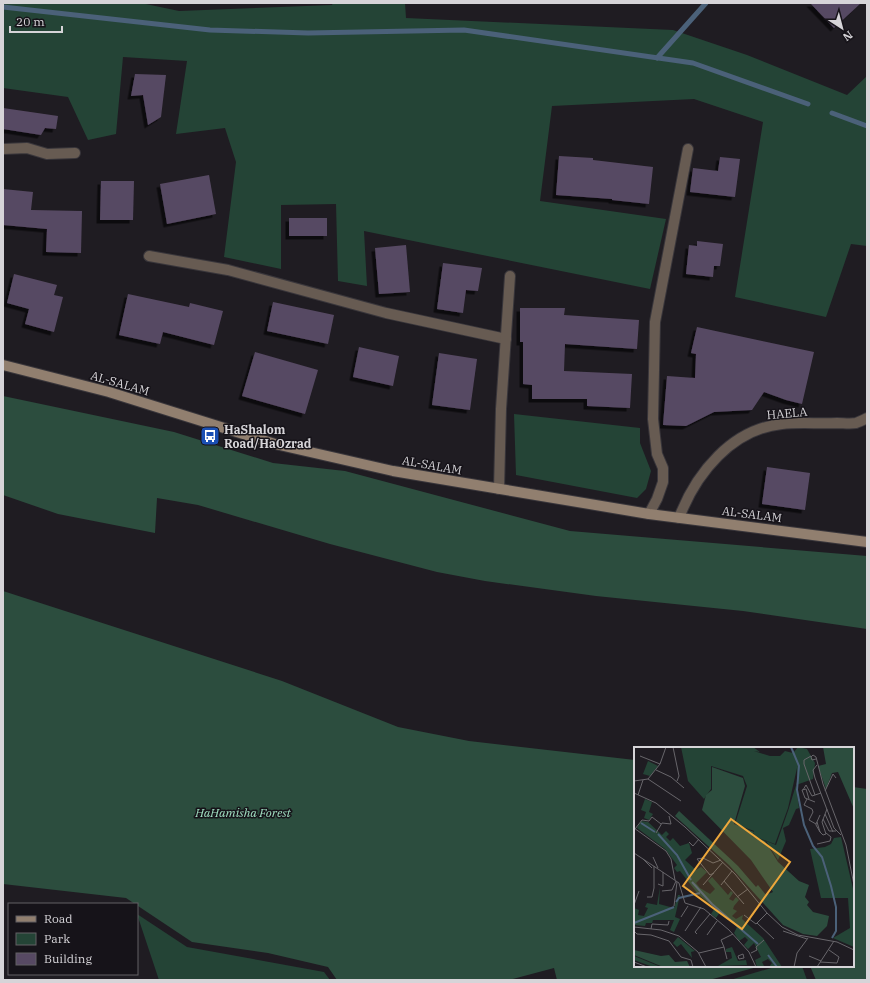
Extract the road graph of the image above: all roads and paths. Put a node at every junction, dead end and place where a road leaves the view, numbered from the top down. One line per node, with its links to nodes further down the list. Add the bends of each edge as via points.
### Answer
1 (3, 149): 3 (street, via 26,148 46,154)
2 (688, 149): 10 (street, via 655,322 653,418 657,454 663,468 663,482)
3 (75, 153)
4 (149, 256): 6 (street, via 228,270 386,313)
5 (510, 276): 6 (street)
6 (506, 339): 9 (street)
7 (3, 365): 9 (main road, AL-SALAM, via 110,392 275,444 393,471)
8 (867, 418): 11 (street, HAELA, via 855,423 782,424 761,428 744,436 725,449 698,481)
9 (499, 490): 10 (main road, AL-SALAM)
10 (649, 514): 11 (main road, AL-SALAM)
11 (679, 518): 12 (main road, AL-SALAM)
12 (867, 542)

